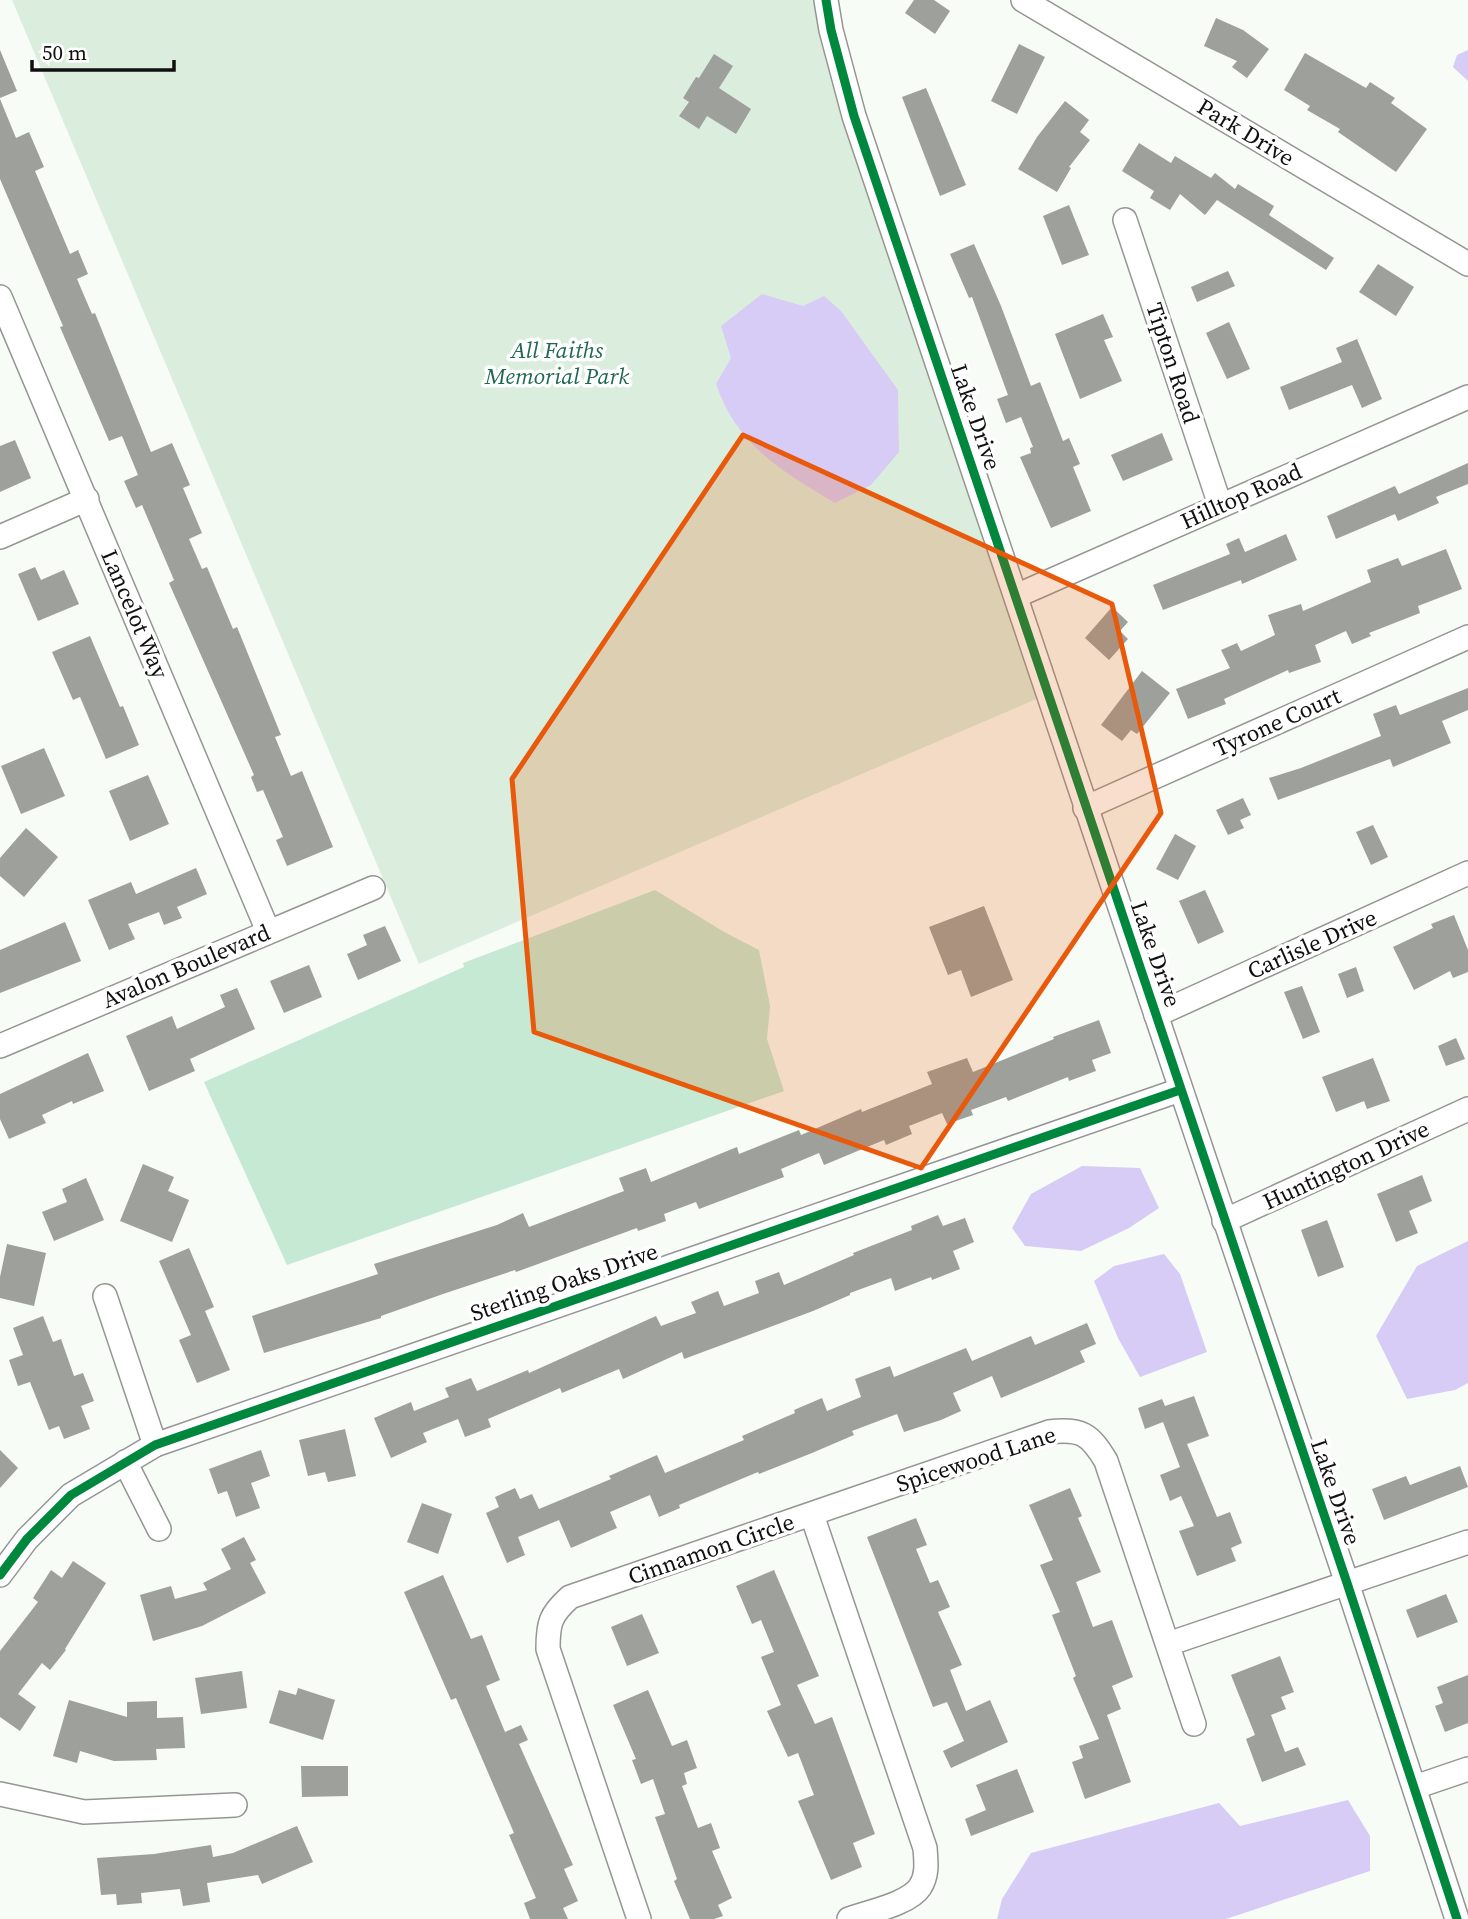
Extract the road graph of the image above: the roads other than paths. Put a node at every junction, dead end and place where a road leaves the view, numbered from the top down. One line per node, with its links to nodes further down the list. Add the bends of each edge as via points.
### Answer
1 (826, 0): 10 (street, Lake Drive, via 855,116)
2 (1023, 0): 4 (street, Park Drive)
3 (1125, 220): 8 (street, Tipton Road)
4 (1468, 264)
5 (0, 297): 7 (street, Lancelot Way)
6 (1468, 397): 8 (street, Hilltop Road)
7 (87, 499): 9 (street); 15 (street, Lancelot Way)
8 (1220, 505): 10 (street, Hilltop Road)
9 (0, 537)
10 (1016, 597): 12 (street, Lake Drive)
11 (1468, 637): 12 (street, Tyrone Court)
12 (1085, 808): 16 (street, Lake Drive)
13 (1468, 873): 16 (street, Carlisle Drive)
14 (373, 888): 15 (street, Avalon Boulevard)
15 (268, 931): 17 (street, Avalon Boulevard)
16 (1156, 1015): 18 (street, Lake Drive)
17 (0, 1046)
18 (1180, 1090): 20 (street, Lake Drive); 22 (street, Sterling Oaks Drive)
19 (1468, 1109): 20 (street, Huntington Drive)
20 (1224, 1221): 28 (street, Lake Drive)
21 (105, 1296): 22 (street)
22 (155, 1445): 23 (street, Sterling Oaks Drive)
23 (125, 1462): 25 (street); 27 (street, Sterling Oaks Drive, via 71,1495)
24 (812, 1514): 29 (street, Spicewood Lane, via 1049,1432 1084,1434 1106,1461); 35 (street, Cinnamon Circle, via 570,1598 548,1625 548,1649); 36 (street, Cinnamon Circle, via 925,1848 926,1869 920,1887 906,1899)
25 (159, 1529)
26 (1468, 1542): 28 (street)
27 (0, 1574)
28 (1347, 1583): 29 (street); 32 (street, Lake Drive)
29 (1168, 1644): 30 (street, Spicewood Lane)
30 (1194, 1724)
31 (1468, 1769): 32 (street)
32 (1415, 1787): 37 (street, Lake Drive)
33 (0, 1794): 34 (street, via 83,1812)
34 (235, 1805)
35 (639, 1919)
36 (849, 1919)
37 (1457, 1919)

